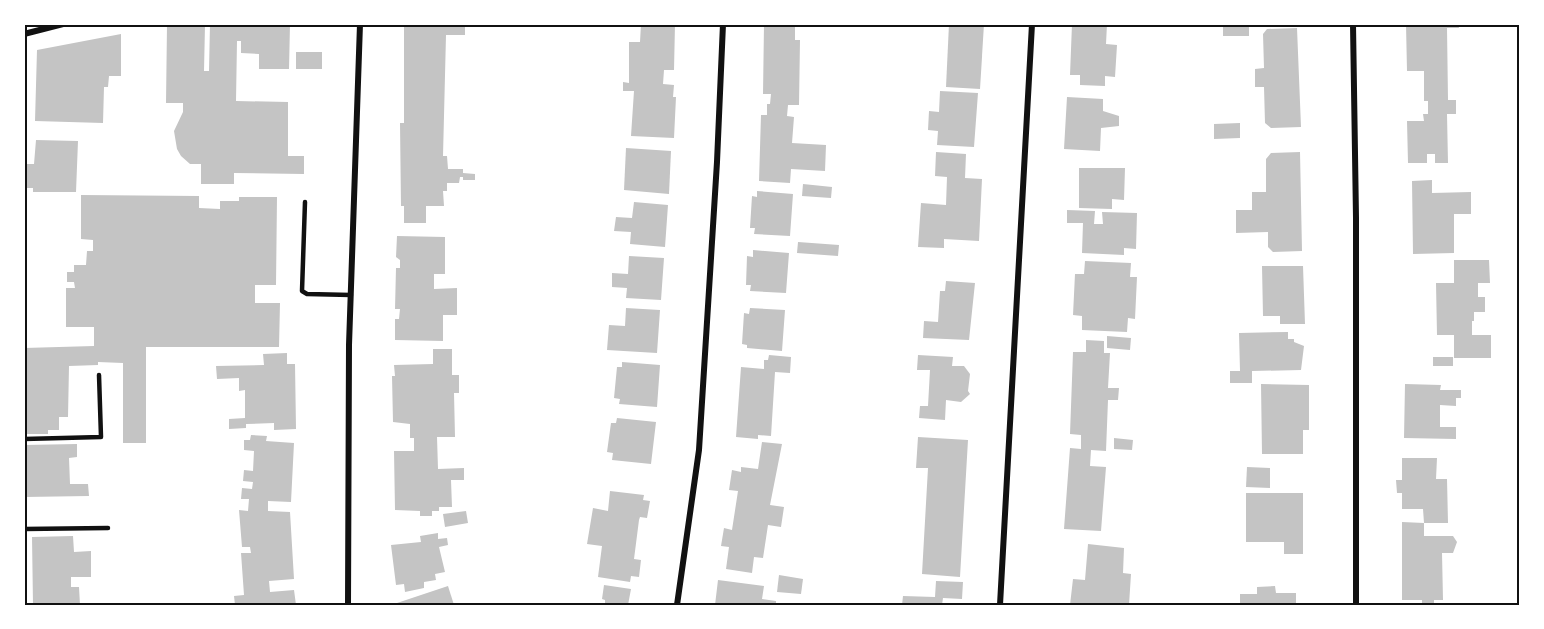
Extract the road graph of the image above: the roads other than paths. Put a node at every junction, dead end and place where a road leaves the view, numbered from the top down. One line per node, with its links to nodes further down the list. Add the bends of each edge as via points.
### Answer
1 (63, 24): 6 (street)
2 (360, 24): 8 (street)
3 (723, 24): 14 (street, via 700,440)
4 (1032, 24): 15 (street)
5 (1353, 24): 16 (street)
6 (24, 34)
7 (305, 202): 8 (lane, via 302,291)
8 (351, 295): 13 (street)
9 (99, 375): 10 (lane, via 101,437)
10 (24, 439)
11 (108, 528): 12 (lane)
12 (24, 529)
13 (348, 605)
14 (677, 605)
15 (1000, 605)
16 (1356, 605)

